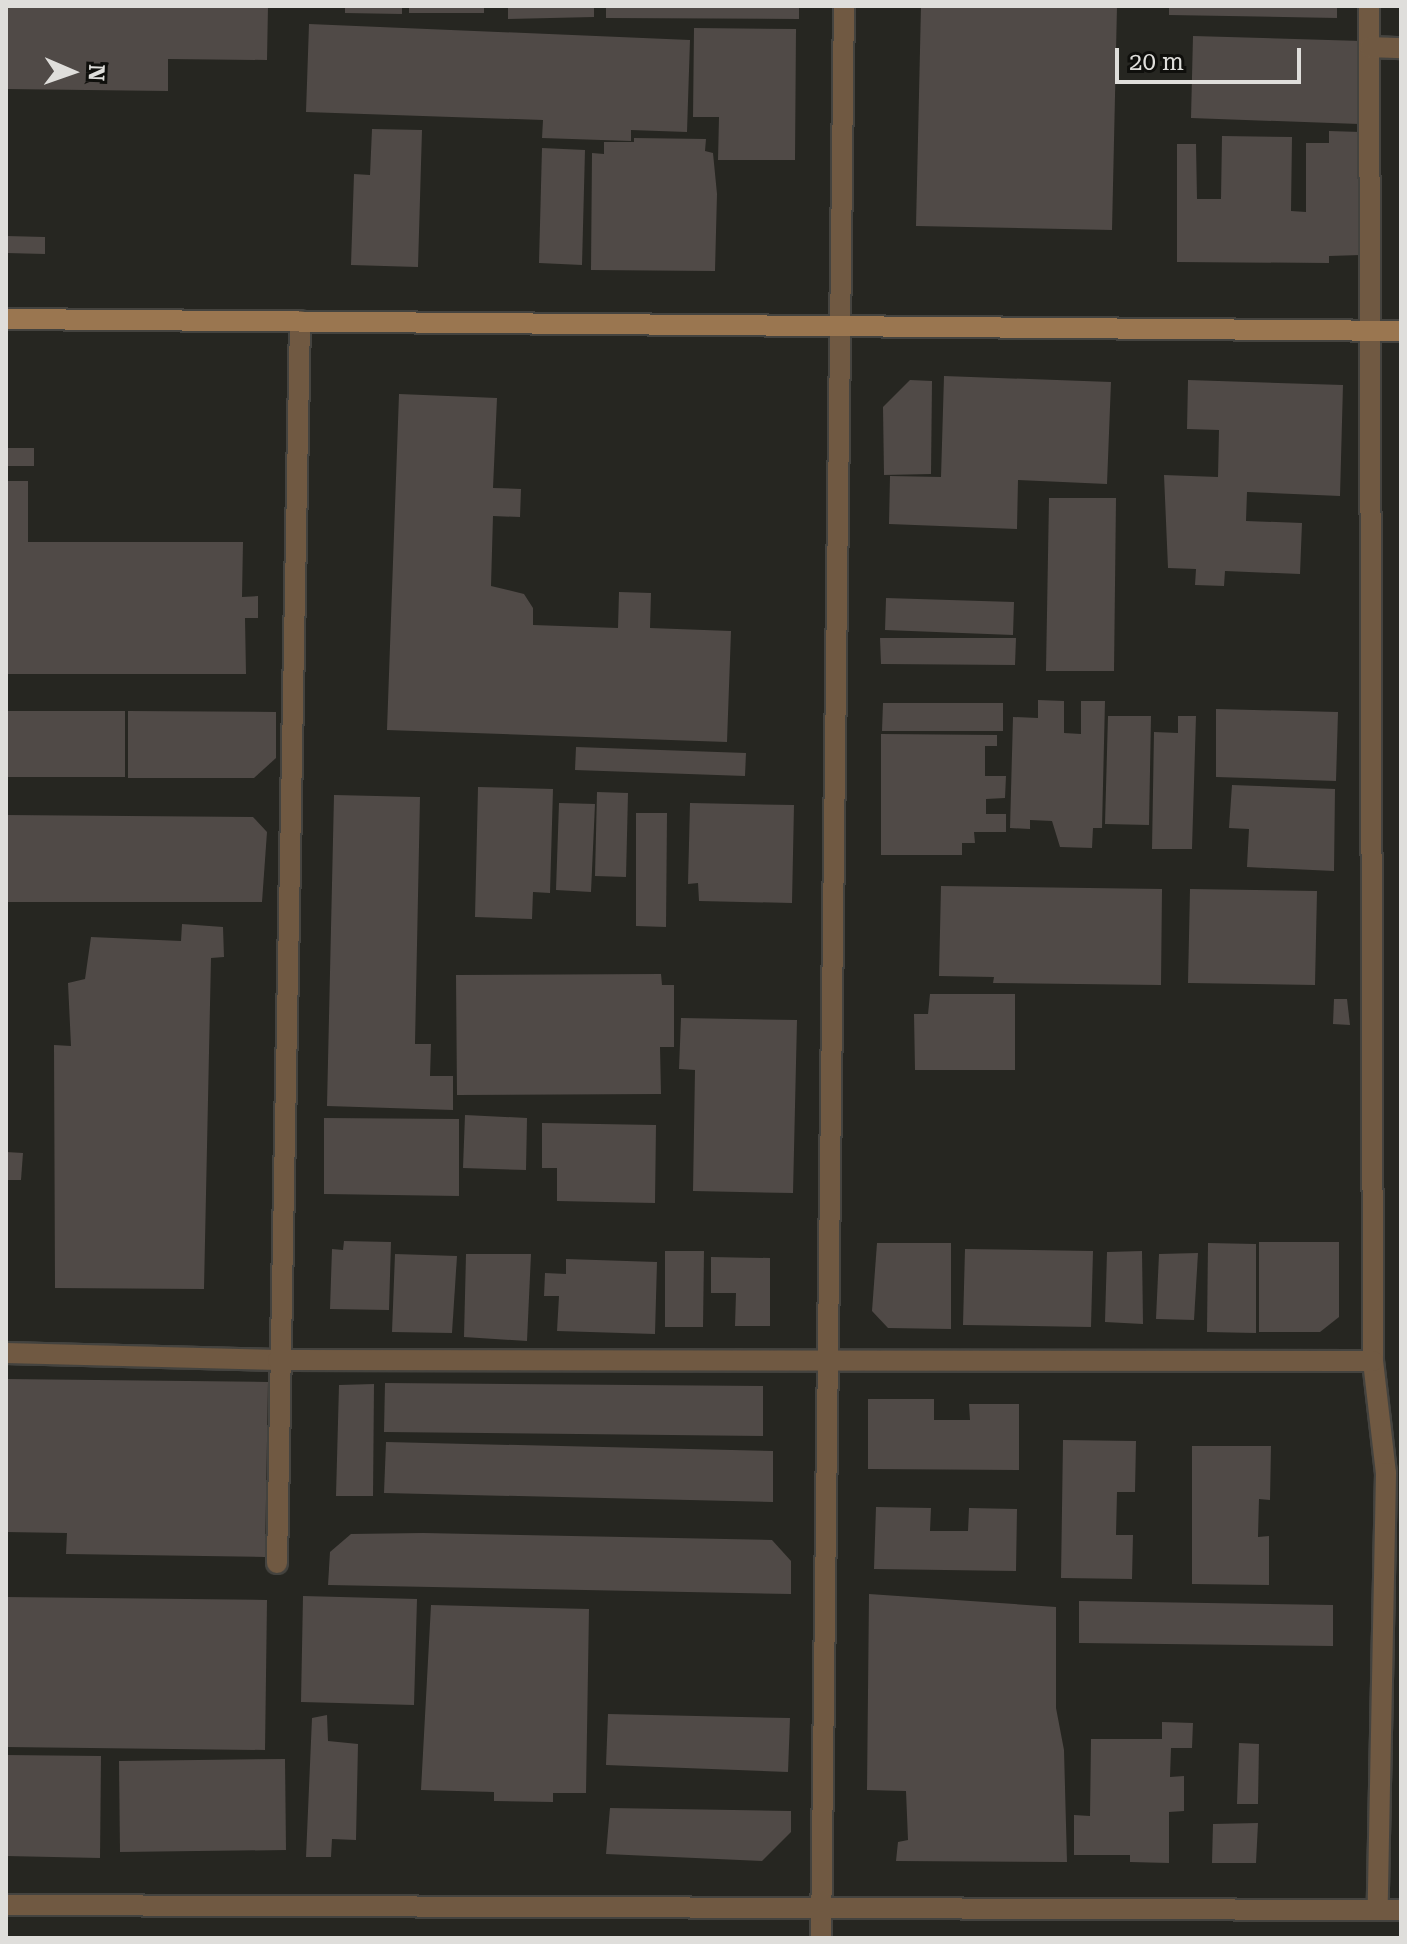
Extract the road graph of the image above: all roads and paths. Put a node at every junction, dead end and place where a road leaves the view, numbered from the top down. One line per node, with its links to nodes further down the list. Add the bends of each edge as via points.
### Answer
1 (844, 6): 7 (street)
2 (1369, 6): 3 (street)
3 (1370, 47): 4 (street); 8 (street)
4 (1401, 48)
5 (6, 319): 6 (street)
6 (300, 321): 7 (street); 11 (street)
7 (844, 325): 8 (street); 13 (street)
8 (1370, 331): 9 (street); 12 (street)
9 (1401, 331)
10 (6, 1353): 11 (street)
11 (278, 1360): 13 (street); 14 (street)
12 (1373, 1361): 13 (street); 16 (street, via 1386,1473)
13 (829, 1363): 17 (street)
14 (277, 1563)
15 (6, 1905): 17 (street)
16 (1378, 1909): 17 (street); 18 (street)
17 (822, 1910): 19 (street)
18 (1401, 1910)
19 (821, 1938)

